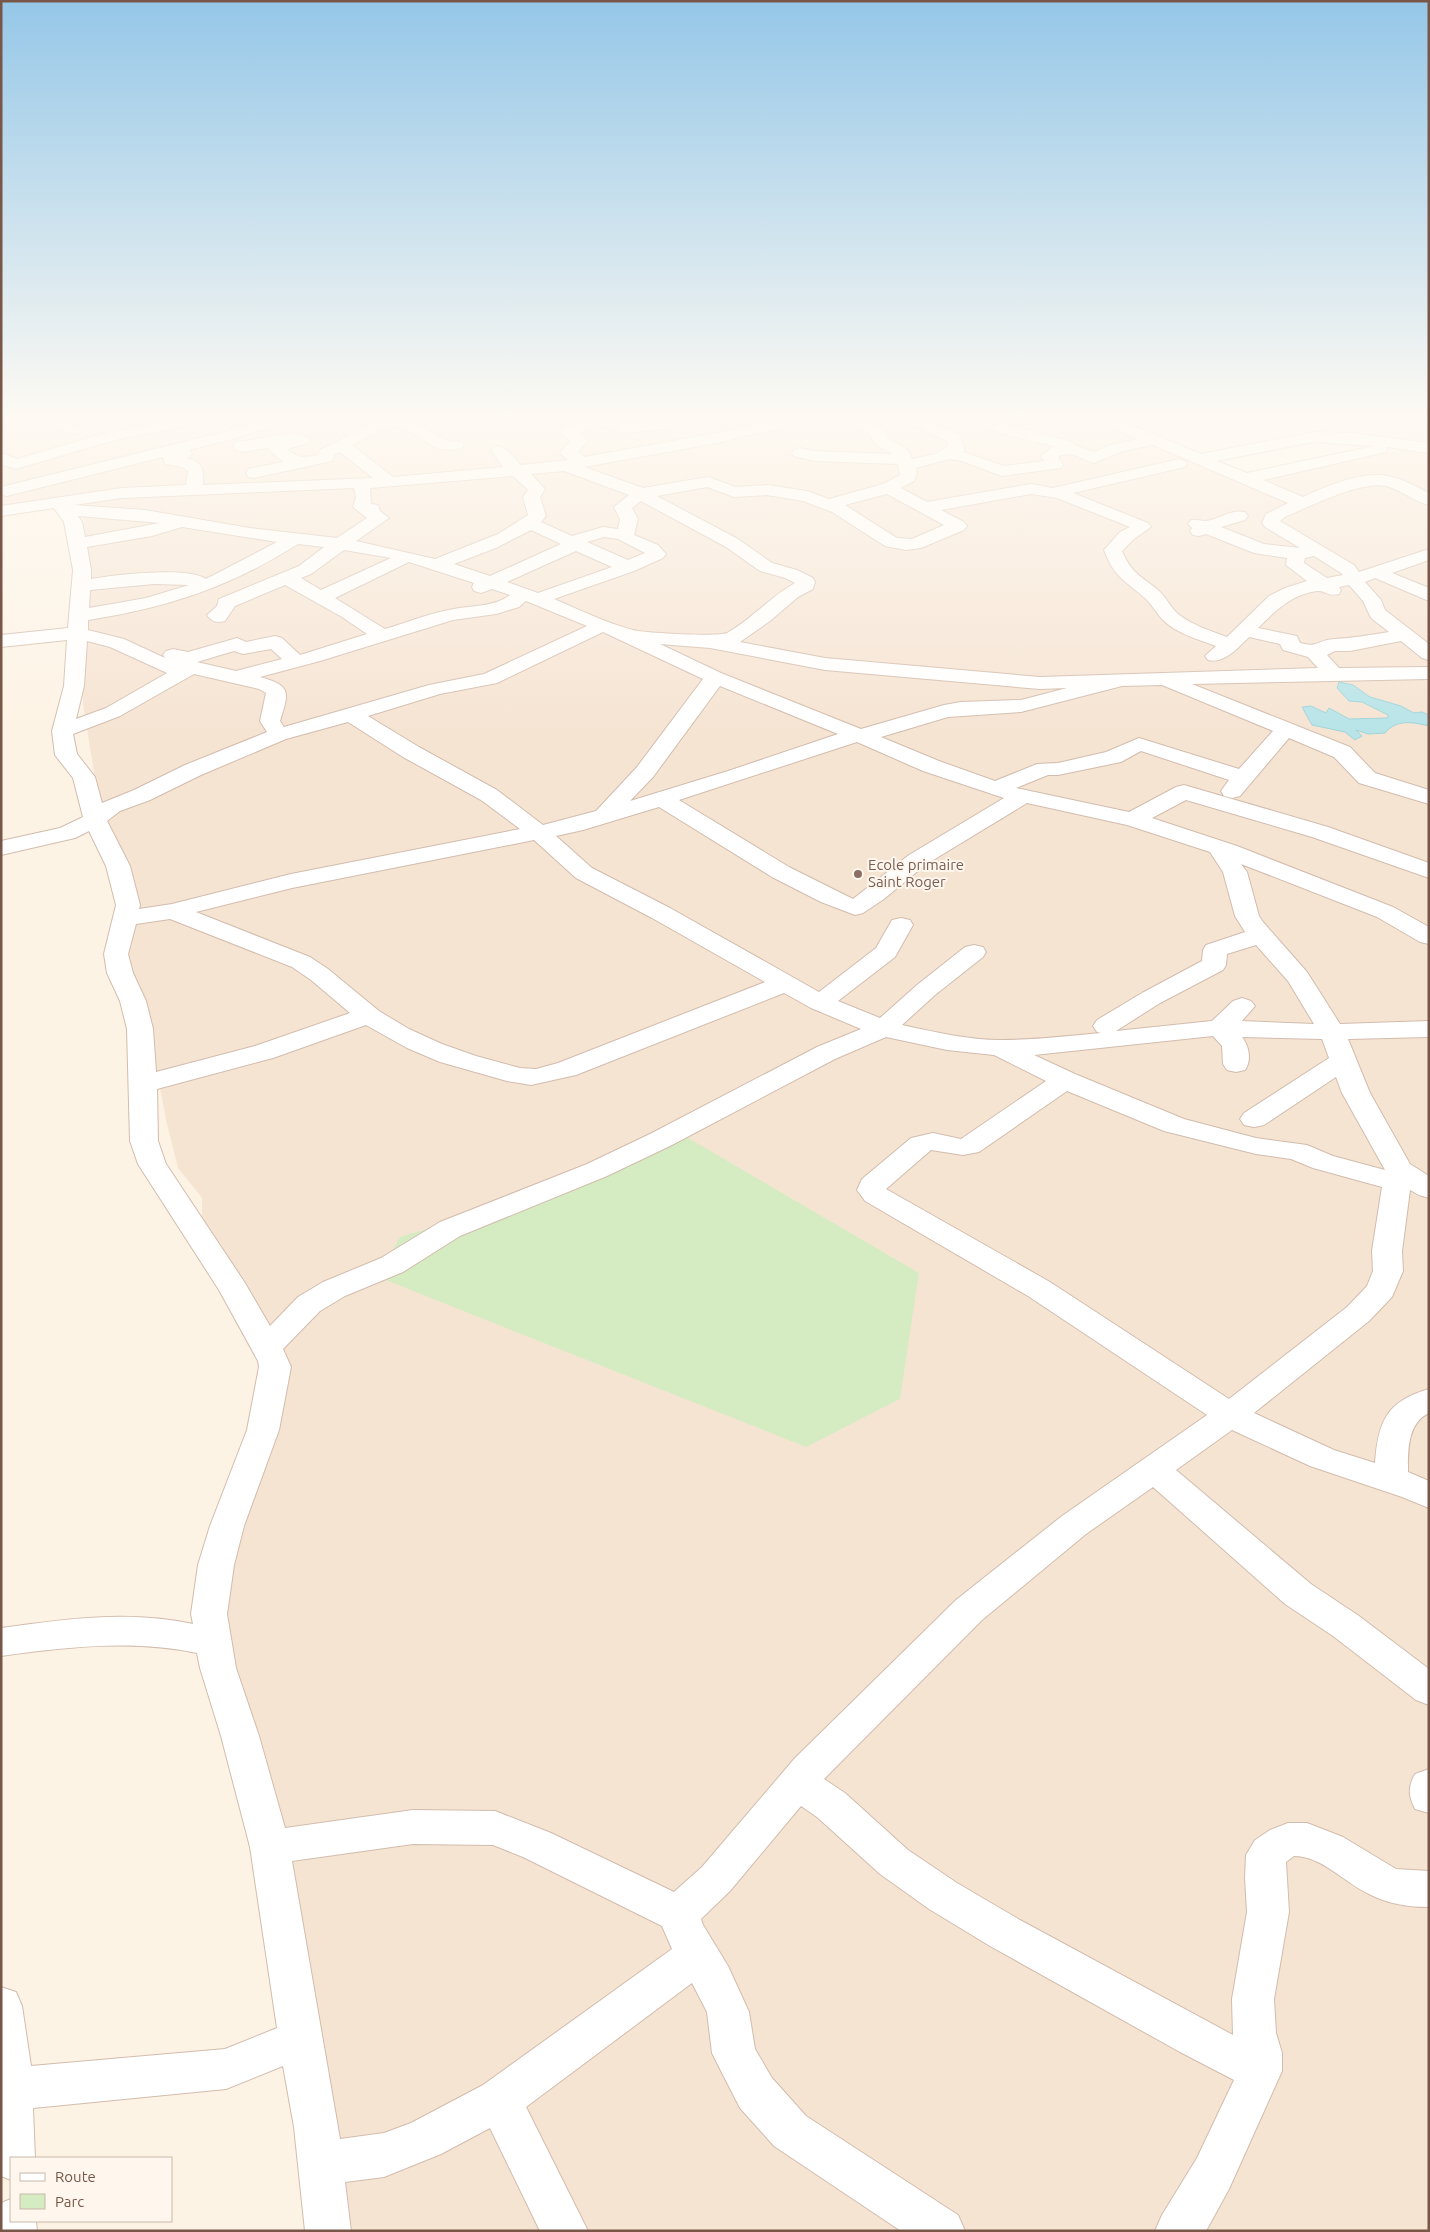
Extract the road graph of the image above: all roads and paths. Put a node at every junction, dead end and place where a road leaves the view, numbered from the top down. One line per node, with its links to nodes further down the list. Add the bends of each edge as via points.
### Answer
1 (73, 524): 17 (street)
2 (175, 524): 17 (street, via 150,536)
3 (195, 524): 15 (street)
4 (368, 524): 18 (street)
5 (531, 524): 16 (street); 25 (street)
6 (627, 524): 14 (street)
7 (697, 524): 45 (street, via 732,543 766,568 791,574 806,582 731,639)
8 (863, 524): 9 (street, via 887,540 906,545 958,526)
9 (955, 524)
10 (1135, 524): 46 (street, via 1142,527 1126,536 1113,550 1118,566 1129,580 1156,599 1173,619)
11 (1219, 524): 13 (street)
12 (1273, 524): 20 (street)
13 (1202, 531): 19 (street, via 1227,536); 19 (street, via 1229,552)
14 (624, 535): 16 (street, via 603,532); 24 (street, via 658,553)
15 (294, 538): 18 (street); 30 (street)
16 (574, 543): 24 (street); 29 (street)
17 (76, 544): 36 (street, via 82,570)
18 (342, 545): 23 (street); 27 (street)
19 (1251, 546): 21 (street)
20 (1317, 550): 21 (street); 28 (street, via 1348,569)
21 (1297, 554): 31 (street, via 1295,565)
22 (1429, 554): 26 (street)
23 (402, 556): 25 (street); 33 (street, via 402,560 379,572)
24 (628, 567): 34 (street)
25 (430, 572): 29 (street, via 464,574)
26 (1375, 572): 28 (street); 32 (street)
27 (288, 579): 33 (street); 38 (street, via 252,590 226,603 226,608 216,615)
28 (1355, 579): 31 (street); 35 (street, via 1372,600)
29 (489, 582): 34 (street); 37 (street, via 468,593)
30 (210, 583): 36 (street, via 142,604); 36 (street, via 182,578 123,580)
31 (1323, 584): 35 (street, via 1348,602); 40 (street, via 1276,600)
32 (1429, 595)
33 (321, 597): 43 (street, via 365,615)
34 (531, 597): 37 (street, via 489,610); 39 (street)
35 (1374, 608): 42 (street)
36 (80, 611): 44 (street); 49 (street, via 117,643); 61 (street, via 74,686)
37 (452, 615): 43 (street)
38 (218, 617)
39 (603, 626): 41 (street); 59 (street, via 490,680 436,688)
40 (1245, 631): 46 (street); 47 (street, via 1290,640 1290,646)
41 (624, 634): 45 (street); 54 (street)
42 (1404, 634): 47 (street, via 1332,645); 48 (street)
43 (382, 636): 50 (street)
44 (1, 641)
45 (710, 642): 58 (street, via 825,664 908,672 1040,683)
46 (1230, 644): 57 (street)
47 (1315, 653): 53 (street)
48 (1429, 654)
49 (150, 659): 50 (street, via 176,655 189,658 237,644 243,648 275,642); 51 (street, via 169,667)
50 (294, 662): 55 (street)
51 (188, 669): 55 (street, via 202,668); 61 (street, via 113,712)
52 (1429, 673): 53 (street)
53 (1333, 674): 57 (street)
54 (714, 677): 63 (street); 70 (street, via 645,772)
55 (233, 678): 62 (street, via 276,690 270,721)
56 (1162, 678): 57 (street); 58 (street); 60 (street)
57 (1184, 678)
58 (1118, 680): 63 (street, via 1021,706 944,711 888,730)
59 (351, 715): 62 (street); 73 (street, via 489,795)
60 (1285, 730): 64 (street); 67 (street, via 1348,756 1359,774 1367,778)
61 (62, 731): 72 (street, via 66,755 84,777)
62 (279, 735): 72 (street, via 112,806)
63 (857, 736): 65 (street, via 923,764); 68 (street)
64 (1244, 778): 65 (street, via 1139,744 1112,757 1044,769); 69 (street)
65 (996, 788): 66 (street)
66 (1023, 796): 68 (street, via 917,860 856,908 828,897 740,848); 71 (street)
67 (1429, 797)
68 (662, 799): 70 (street)
69 (1223, 802): 71 (street, via 1184,792); 76 (street)
70 (604, 816): 73 (street)
71 (1132, 819): 74 (street)
72 (95, 820): 75 (street, via 67,833); 78 (street, via 118,866 128,905)
73 (538, 832): 77 (street, via 290,882); 83 (street, via 584,873)
74 (1218, 847): 80 (street, via 1235,872 1247,916); 81 (street, via 1386,912)
75 (1, 848)
76 (1429, 871)
77 (172, 911): 78 (street); 86 (street, via 301,962 318,972)
78 (124, 918): 95 (street, via 116,954 140,1029)
79 (901, 925): 84 (street, via 886,952)
80 (1262, 935): 87 (street, via 1215,950 1214,965); 91 (street, via 1298,977)
81 (1429, 938)
82 (974, 952): 89 (street)
83 (786, 983): 84 (street); 86 (street, via 567,1069 539,1076 525,1077 467,1061 396,1032)
84 (820, 1003): 89 (street)
85 (1242, 1006): 88 (street)
86 (368, 1015): 95 (street, via 264,1052)
87 (1106, 1026)
88 (1220, 1028): 91 (street); 92 (street); 93 (street, via 1235,1045)
89 (883, 1029): 92 (street, via 947,1042); 98 (street, via 826,1052 597,1170 450,1229 392,1265 334,1289 309,1304)
90 (1429, 1029): 91 (street)
91 (1338, 1046): 96 (street); 97 (street, via 1356,1094)
92 (1000, 1048): 94 (street)
93 (1236, 1064)
94 (1065, 1080): 97 (street, via 1174,1125 1256,1146 1292,1150 1323,1162); 100 (street, via 969,1146 964,1148 934,1141 922,1144 871,1190 888,1203 1039,1289)
95 (144, 1084): 98 (street, via 144,1142 152,1164 201,1237)
96 (1254, 1119)
97 (1408, 1180): 100 (street, via 1387,1251 1388,1271 1381,1290 1358,1314)
98 (267, 1347): 105 (street, via 275,1368 263,1430 216,1564 209,1614)
99 (1429, 1400): 102 (street, via 1410,1409 1397,1428)
100 (1230, 1415): 101 (street); 102 (street, via 1278,1440)
101 (1154, 1469): 106 (street, via 1298,1594 1346,1626); 107 (street, via 1074,1525 969,1610)
102 (1391, 1481): 103 (street)
103 (1429, 1496)
104 (1, 1642): 105 (street, via 96,1632 183,1634)
105 (212, 1642): 110 (street)
106 (1429, 1690)
107 (798, 1783): 112 (street, via 716,1879); 116 (street, via 831,1805 894,1862 951,1900 1005,1933)
108 (1429, 1785): 109 (street)
109 (1429, 1797)
110 (270, 1847): 112 (street, via 414,1827 496,1828); 115 (street)
111 (1429, 1889): 116 (street, via 1404,1889 1384,1882 1318,1844 1296,1839 1279,1843 1266,1855 1264,1878 1268,1912 1253,1999)
112 (678, 1914): 113 (street)
113 (697, 1955): 118 (street); 123 (street, via 713,1979 728,2012 734,2052 756,2093 790,2131)
114 (1, 2006): 117 (street)
115 (300, 2039): 117 (street, via 226,2069); 120 (street)
116 (1260, 2071): 124 (street, via 1212,2174 1190,2216)
117 (10, 2089): 119 (street)
118 (499, 2100): 120 (street, via 425,2139 384,2155); 122 (street)
119 (12, 2157)
120 (320, 2164): 121 (street)
121 (328, 2231)
122 (565, 2231)
123 (942, 2231)
124 (1178, 2231)

